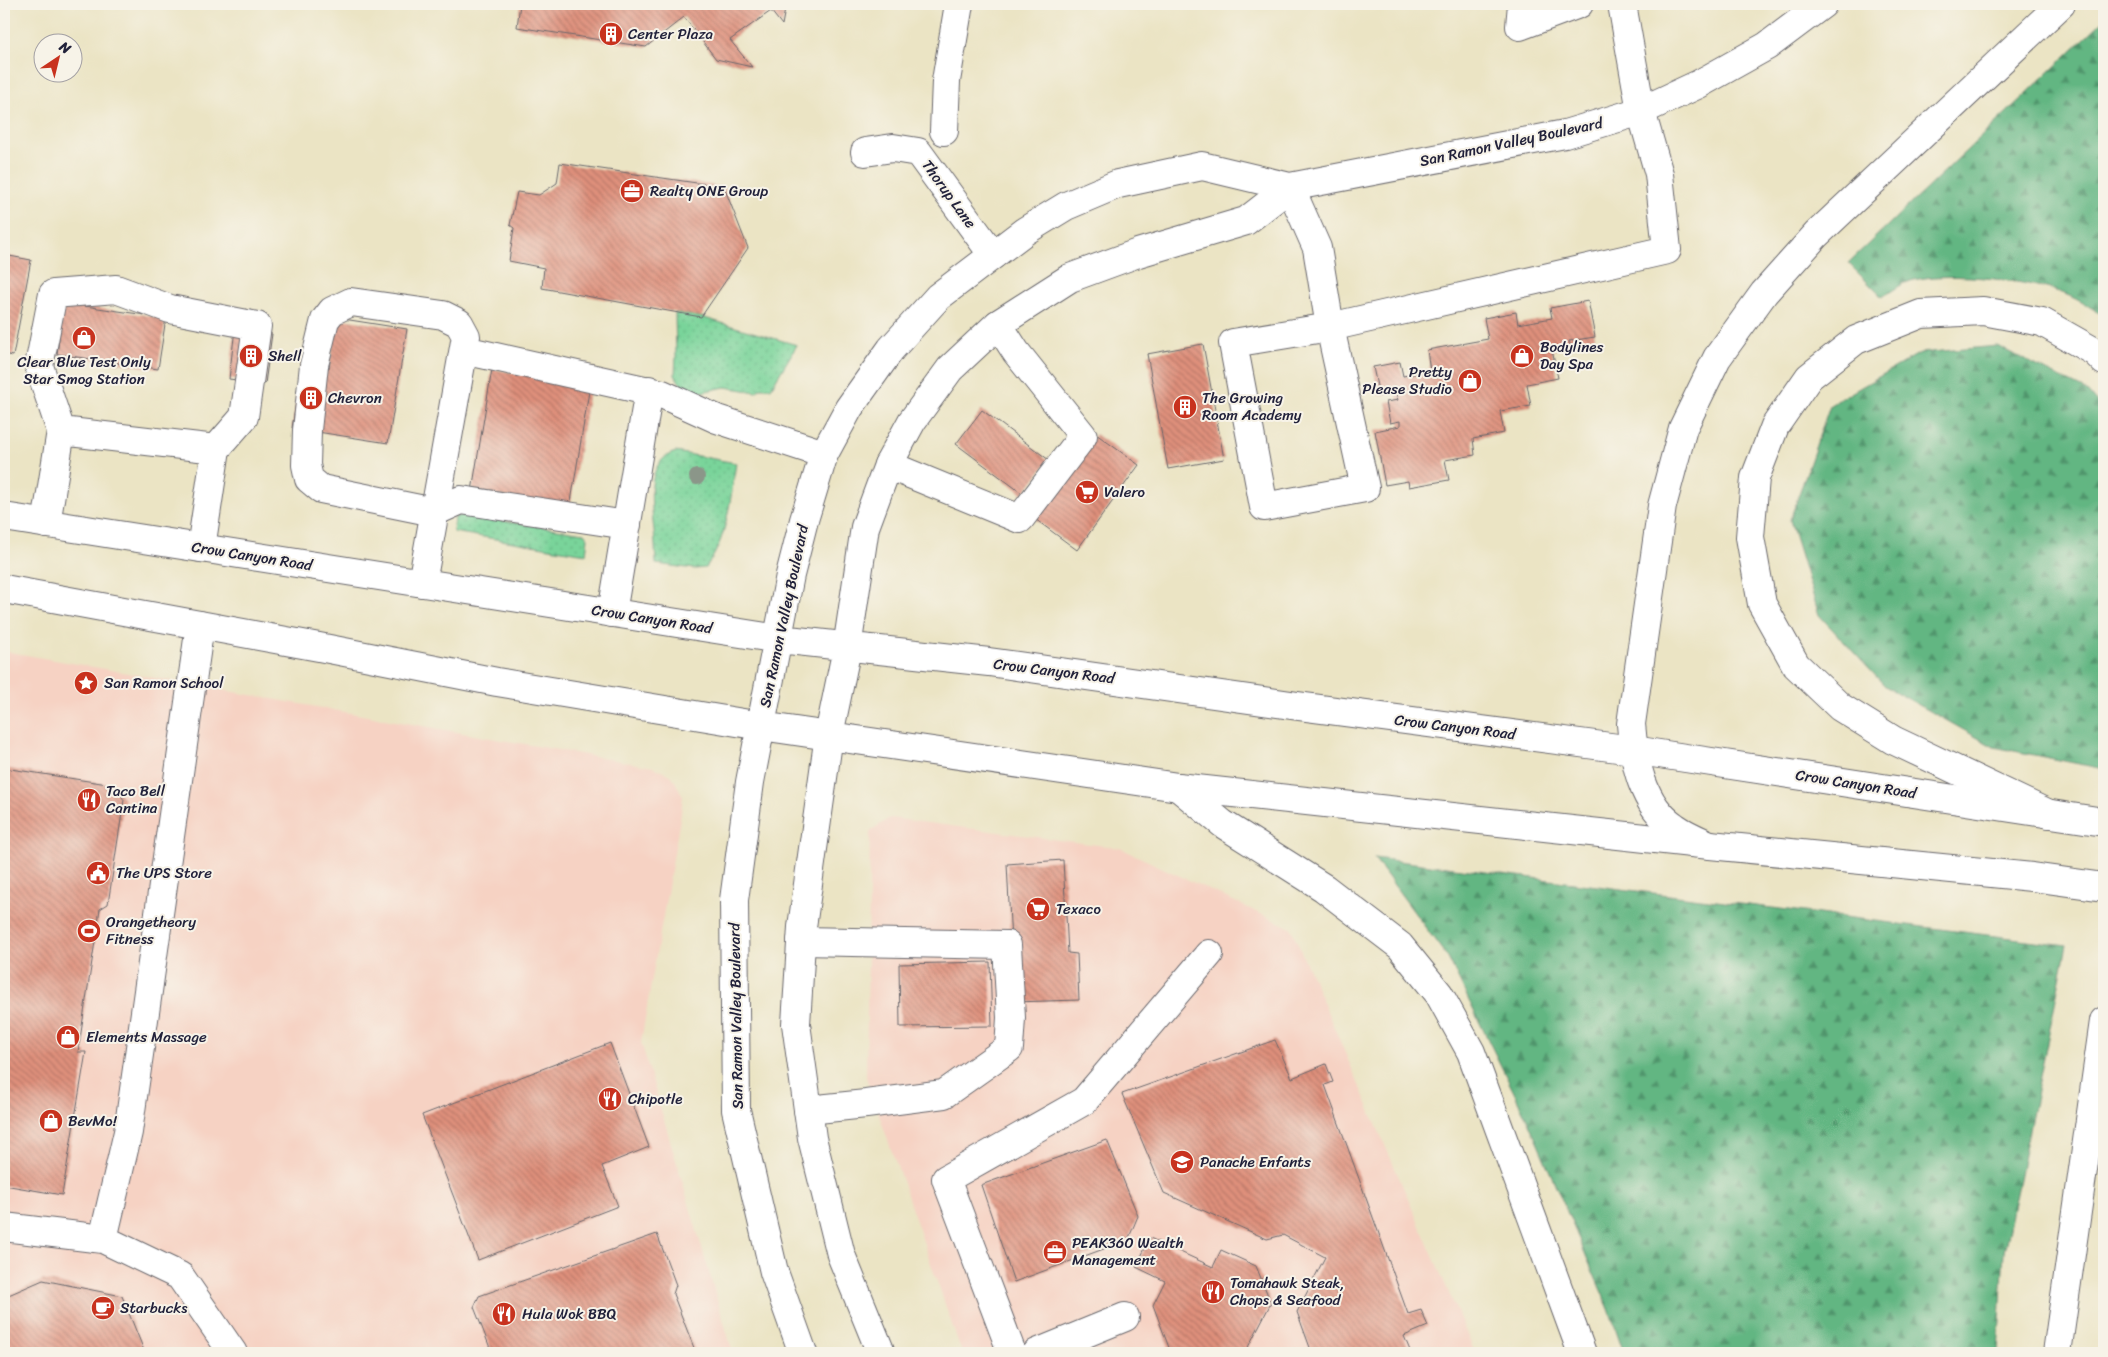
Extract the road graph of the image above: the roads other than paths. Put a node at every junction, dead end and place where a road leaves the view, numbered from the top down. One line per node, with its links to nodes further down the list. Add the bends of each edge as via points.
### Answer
1 (958, 4): 8 (main road, via 946,81)
2 (1579, 4): 6 (main road)
3 (1622, 4): 7 (main road)
4 (1823, 4): 7 (main road, San Ramon Valley Boulevard, via 1767,46 1700,84)
5 (2061, 4): 34 (main road, via 1816,235 1764,293 1717,358 1683,428 1662,506 1631,724)
6 (1521, 15)
7 (1641, 111): 10 (main road, San Ramon Valley Boulevard, via 1565,134); 13 (main road, via 1659,174 1667,250)
8 (944, 131)
9 (865, 152): 11 (main road, Thorup Lane, via 893,148 918,152)
10 (1290, 187): 11 (main road, San Ramon Valley Boulevard, via 1202,166 1118,184 1066,206); 12 (main road, San Ramon Valley Boulevard, via 1246,222 1138,253 1070,278); 13 (main road, via 1317,248)
11 (993, 255): 19 (main road, San Ramon Valley Boulevard, via 938,297 891,349 849,408)
12 (998, 324): 20 (main road, San Ramon Valley Boulevard, via 950,369 912,421); 20 (main road, via 1016,352 1083,436 1020,519)
13 (1330, 327): 13 (main road, via 1233,343 1264,507 1365,488)
14 (465, 343): 16 (main road); 21 (main road); 21 (main road, via 460,323 443,316 351,302 332,311 325,320 314,365 307,430 309,479 322,489)
15 (2104, 361): 36 (main road, via 2095,352 2042,322 1983,310 1921,314 1856,340 1809,377 1775,426 1755,478 1750,537 1762,604 1796,665 1840,707 1893,740)
16 (649, 390): 19 (main road, via 717,419); 24 (main road)
17 (61, 430): 18 (main road); 18 (main road, via 39,366 53,294 116,289 170,310 257,326 244,417); 23 (main road)
18 (216, 449): 25 (main road)
19 (824, 454): 30 (main road, San Ramon Valley Boulevard, via 792,563)
20 (888, 465): 31 (main road, San Ramon Valley Boulevard, via 865,527)
21 (434, 512): 24 (main road, via 461,500); 26 (main road)
22 (4, 517): 23 (main road, Crow Canyon Road)
23 (46, 524): 25 (main road, Crow Canyon Road)
24 (627, 525): 28 (main road)
25 (201, 548): 26 (main road, Crow Canyon Road)
26 (422, 583): 28 (main road, Crow Canyon Road)
27 (4, 589): 29 (main road)
28 (612, 613): 30 (main road, Crow Canyon Road)
29 (200, 625): 32 (main road, via 497,682); 45 (main road, via 128,1132)
30 (779, 639): 31 (main road, Crow Canyon Road); 32 (main road, San Ramon Valley Boulevard)
31 (847, 648): 33 (main road, San Ramon Valley Boulevard); 34 (main road, Crow Canyon Road, via 999,664)
32 (761, 726): 33 (main road); 48 (main road, San Ramon Valley Boulevard, via 734,900 736,1110 774,1272)
33 (830, 735): 35 (main road); 40 (main road, San Ramon Valley Boulevard)
34 (1633, 750): 36 (main road, Crow Canyon Road); 38 (main road, via 1647,798 1674,827)
35 (1178, 787): 38 (main road); 52 (main road, via 1223,824 1324,888 1400,946 1439,994 1471,1052)
36 (2049, 814): 37 (main road, Crow Canyon Road)
37 (2104, 822)
38 (1710, 846): 39 (main road, via 2032,876)
39 (2104, 887)
40 (801, 941): 43 (main road, San Ramon Valley Boulevard, via 796,1024); 43 (main road, via 1007,945 1011,1018 1008,1048 944,1094)
41 (1209, 954): 50 (main road, via 1084,1101 946,1179)
42 (2104, 1022): 53 (main road)
43 (808, 1110): 49 (main road, San Ramon Valley Boulevard, via 841,1255)
44 (4, 1227): 45 (main road)
45 (103, 1239): 47 (main road, via 180,1276)
46 (1125, 1317): 51 (main road)
47 (233, 1353)
48 (803, 1353)
49 (881, 1353)
50 (1012, 1353)
51 (1037, 1353)
52 (1582, 1353)
53 (2057, 1353)

